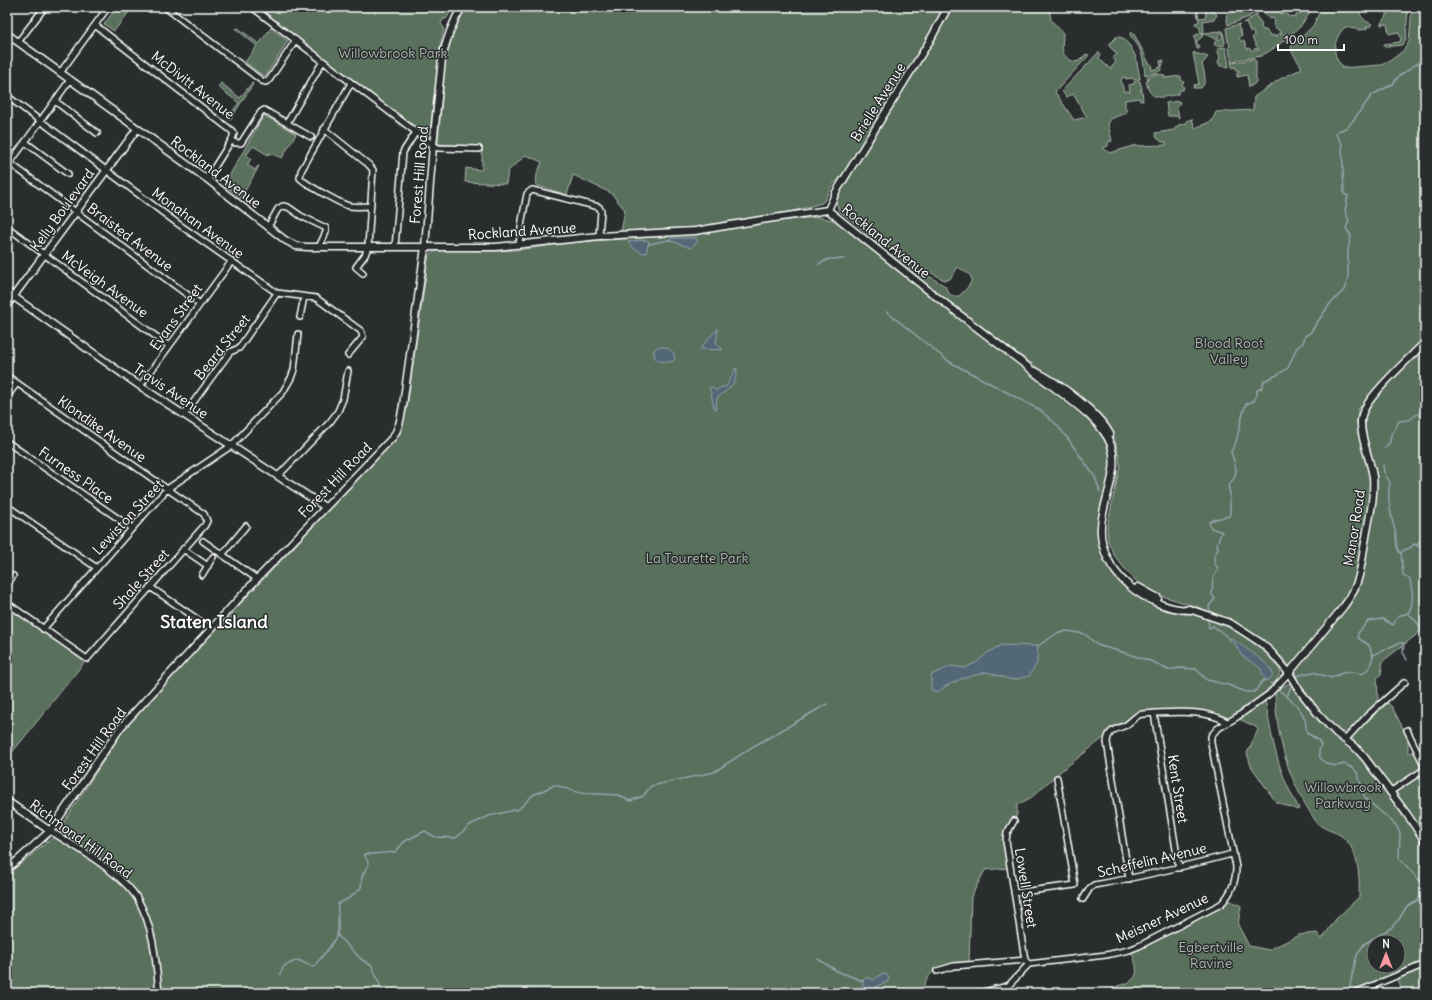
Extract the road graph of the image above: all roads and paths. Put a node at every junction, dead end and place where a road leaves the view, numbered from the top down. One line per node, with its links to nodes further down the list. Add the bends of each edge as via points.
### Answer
1 (108, 7): 7 (street)
2 (164, 7): 9 (street, via 262,81 270,80)
3 (252, 7): 9 (street)
4 (462, 7): 26 (street, Forest Hill Road, via 454,21 442,59)
5 (948, 7): 33 (street, Brielle Avenue, via 930,42 836,192)
6 (43, 8): 10 (street)
7 (95, 25): 12 (street); 24 (street, McDivitt Avenue, via 232,131 234,134)
8 (7, 34): 10 (street, Rockland Avenue)
9 (296, 40): 11 (street)
10 (18, 42): 12 (street, Rockland Avenue)
11 (323, 61): 14 (street); 18 (street)
12 (60, 73): 13 (street, Rockland Avenue)
13 (70, 80): 16 (street); 19 (street, Rockland Avenue)
14 (351, 83): 20 (street); 21 (street)
15 (7, 96): 17 (street, Monahan Avenue)
16 (55, 101): 17 (street); 22 (street)
17 (41, 121): 25 (street); 29 (street, Monahan Avenue)
18 (287, 123): 23 (street); 24 (street, via 263,111 241,143)
19 (137, 129): 29 (street, Kelly Boulevard); 31 (street, Rockland Avenue)
20 (324, 129): 32 (street, via 371,167); 32 (street, via 301,171 300,178 348,206)
21 (416, 132): 26 (street); 41 (street, via 403,152)
22 (97, 133)
23 (311, 137)
24 (231, 141): 31 (street, McDivitt Avenue)
25 (25, 142): 28 (street); 30 (street)
26 (433, 145): 27 (street, via 438,148); 42 (street, Forest Hill Road)
27 (479, 149)
28 (8, 164): 34 (street, Braisted Avenue)
29 (107, 170): 34 (street, Kelly Boulevard); 44 (street, Monahan Avenue)
30 (68, 174)
31 (207, 179): 36 (street, Rockland Avenue)
32 (371, 206): 40 (street)
33 (828, 210): 37 (street, Rockland Avenue, via 695,231); 86 (street, Rockland Avenue, via 1028,367 1080,402 1101,422 1113,440 1118,456 1107,510 1107,545 1120,569 1133,584 1162,600 1224,621 1250,635 1271,652)
34 (75, 212): 43 (street, Kelly Boulevard); 50 (street, Braisted Avenue)
35 (7, 227): 43 (street, McVeigh Avenue)
36 (268, 227): 39 (street, Rockland Avenue, via 293,245); 39 (street, via 278,209 286,206 326,228)
37 (599, 236): 38 (street, Rockland Avenue); 38 (street, via 600,208 532,190 527,194)
38 (519, 245): 42 (street, Rockland Avenue)
39 (319, 247): 40 (street, Rockland Avenue)
40 (368, 247): 41 (street, Rockland Avenue); 45 (street, via 356,267)
41 (395, 247): 42 (street, Rockland Avenue)
42 (425, 247): 68 (street, Forest Hill Road, via 398,428)
43 (44, 254): 48 (street, Kelly Boulevard); 55 (street, McVeigh Avenue)
44 (231, 262): 47 (street, Monahan Avenue); 50 (street, Evans Street)
45 (364, 273)
46 (7, 292): 48 (street, Travis Avenue)
47 (277, 293): 49 (street, Monahan Avenue); 62 (street, Beard Street, via 239,348 230,352)
48 (13, 296): 51 (street, Kelly Boulevard); 60 (street, Travis Avenue)
49 (304, 297): 52 (street); 56 (street, Monahan Avenue, via 316,298 361,331 363,337)
50 (200, 304): 55 (street, Evans Street)
51 (7, 305)
52 (300, 317)
53 (298, 334): 64 (street, Lewiston Street, via 296,362 287,386)
54 (1425, 342): 86 (street, Manor Road, via 1385,384 1362,413 1361,426 1374,485 1358,579 1344,606)
55 (169, 346): 60 (street, Evans Street)
56 (348, 355)
57 (348, 371): 65 (street, via 338,411)
58 (7, 376): 59 (street, Klondike Avenue)
59 (17, 383): 61 (street); 66 (street, Klondike Avenue)
60 (140, 386): 62 (street, Travis Avenue)
61 (7, 397)
62 (184, 415): 64 (street, Travis Avenue)
63 (7, 442): 71 (street, Furness Place)
64 (231, 446): 65 (street, Travis Avenue); 66 (street, Lewiston Street)
65 (278, 476): 68 (street, Travis Avenue)
66 (167, 489): 69 (street, Klondike Avenue); 71 (street, Lewiston Street)
67 (7, 506): 77 (street)
68 (325, 507): 80 (street, Forest Hill Road)
69 (204, 514): 73 (street, Shale Street, via 207,518 205,524)
70 (246, 526): 74 (street)
71 (132, 528): 77 (street, Lewiston Street)
72 (203, 541): 74 (street)
73 (183, 549): 76 (street); 82 (street, Shale Street)
74 (222, 555): 80 (street)
75 (213, 557): 76 (street)
76 (208, 566): 78 (street)
77 (97, 568): 84 (street, Lewiston Street)
78 (202, 575)
79 (13, 576): 81 (street)
80 (257, 579): 85 (street, Forest Hill Road)
81 (7, 584)
82 (150, 587): 84 (street, Shale Street, via 87,659); 85 (street)
83 (7, 603): 84 (street)
84 (43, 629)
85 (212, 629): 97 (street, Forest Hill Road, via 121,727)
86 (1289, 673): 89 (street, Meisner Avenue, via 1269,694); 91 (street, Rockland Avenue, via 1318,714)
87 (1405, 682): 91 (street)
88 (1154, 713): 89 (street, via 1200,714 1218,717); 101 (street, Kent Street); 102 (street, via 1138,716 1108,735)
89 (1227, 722): 99 (street, Meisner Avenue, via 1217,728 1211,739)
90 (1407, 730): 92 (street)
91 (1345, 740): 94 (street, Rockland Avenue, via 1365,758)
92 (1425, 768): 94 (street)
93 (1057, 778): 103 (street, via 1075,885)
94 (1390, 792): 98 (street, Rockland Avenue)
95 (7, 801): 97 (street, Richmond Hill Road)
96 (1014, 821): 103 (street, Lowell Street, via 1007,833 1006,841)
97 (50, 831): 100 (street, Forest Hill Road); 109 (street, Richmond Hill Road, via 107,869 137,898 148,922 154,946)
98 (1425, 841)
99 (1232, 854): 101 (street, Scheffelin Avenue); 105 (street, Meisner Avenue, via 1236,867 1235,881 1228,896 1215,907 1128,950 1106,955)
100 (7, 868)
101 (1179, 868): 102 (street, Scheffelin Avenue)
102 (1129, 879): 104 (street, Scheffelin Avenue, via 1094,885)
103 (1014, 893): 105 (street, Lowell Street)
104 (1084, 900)
105 (1027, 962): 107 (street, Meisner Avenue, via 954,966); 108 (street)
106 (1425, 964): 112 (street)
107 (937, 971)
108 (1008, 986): 110 (street); 111 (street)
109 (159, 993)
110 (980, 993)
111 (1006, 993)
112 (1355, 993)

